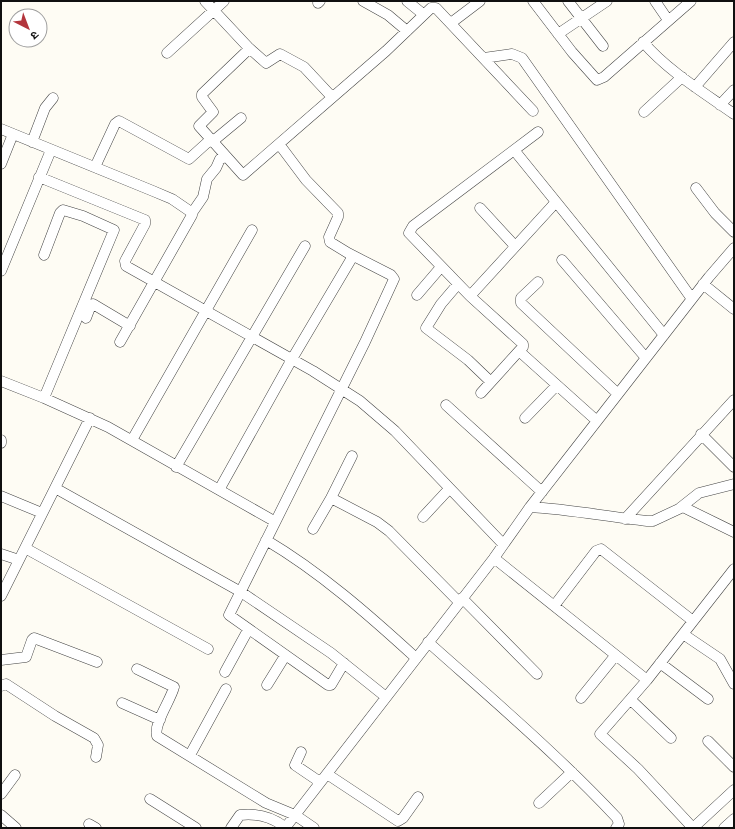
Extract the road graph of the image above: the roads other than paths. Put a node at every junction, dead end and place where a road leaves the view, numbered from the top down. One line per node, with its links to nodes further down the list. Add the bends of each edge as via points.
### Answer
1 (205, 1): 11 (street)
2 (224, 1): 11 (street)
3 (363, 1): 16 (street)
4 (407, 1): 12 (street)
5 (480, 1): 15 (street)
6 (533, 1): 17 (street)
7 (568, 1): 13 (street)
8 (607, 1): 13 (street)
9 (655, 1): 14 (street)
10 (690, 1): 14 (street)
11 (214, 10): 21 (street); 22 (street)
12 (424, 14): 15 (street, via 431,8 436,8); 16 (street)
13 (581, 18): 17 (street); 20 (street)
14 (668, 20): 18 (street)
15 (451, 23): 23 (street)
16 (407, 31): 27 (street)
17 (558, 34): 18 (street, via 597,80 604,77)
18 (643, 42): 24 (street)
19 (734, 42): 25 (street)
20 (603, 46)
21 (250, 49): 27 (street, via 267,64 280,54 302,65); 37 (street, via 202,94 213,112 199,128)
22 (167, 53)
23 (484, 58): 30 (street); 66 (street, via 512,54 522,58)
24 (682, 77): 25 (street); 31 (street)
25 (695, 87): 29 (street)
26 (734, 90): 29 (street)
27 (332, 97): 39 (street)
28 (53, 98): 38 (street, via 45,108)
29 (720, 105): 32 (street)
30 (533, 111)
31 (644, 112)
32 (734, 114)
33 (240, 118): 37 (street)
34 (1, 129): 36 (street)
35 (538, 132): 41 (street)
36 (14, 134): 38 (street); 43 (street)
37 (211, 141): 42 (street); 44 (street, via 189,158 119,121 115,124)
38 (32, 142): 40 (street)
39 (279, 144): 42 (street, via 243,174); 56 (street, via 306,180 338,213 329,237 330,242)
40 (51, 150): 44 (street); 45 (street)
41 (514, 150): 47 (street); 58 (street, via 409,230)
42 (226, 157): 49 (street, via 220,159 207,179 203,197)
43 (1, 164)
44 (95, 167): 49 (street, via 172,199)
45 (39, 177): 59 (street); 60 (street, via 145,220 125,263)
46 (696, 188): 51 (street)
47 (556, 202): 53 (street); 71 (street)
48 (480, 208): 53 (street)
49 (192, 213): 60 (street)
50 (252, 230): 68 (street)
51 (734, 232)
52 (305, 246): 72 (street)
53 (515, 246): 65 (street)
54 (734, 248): 63 (street)
55 (44, 255): 83 (street, via 63,210 114,230)
56 (353, 256): 76 (street); 80 (street, via 391,275 394,279)
57 (562, 260): 75 (street)
58 (441, 267): 62 (street); 64 (street)
59 (1, 271)
60 (156, 281): 68 (street); 70 (street)
61 (538, 282): 81 (street, via 521,298 521,303)
62 (458, 284): 65 (street); 78 (street, via 426,328 468,360)
63 (703, 284): 66 (street); 67 (street)
64 (417, 295)
65 (470, 296): 74 (street, via 523,344)
66 (689, 296): 71 (street)
67 (734, 309)
68 (205, 310): 72 (street); 91 (street)
69 (86, 318): 70 (street, via 93,304)
70 (130, 326): 73 (street)
71 (661, 332): 75 (street)
72 (252, 337): 76 (street); 94 (street)
73 (120, 342)
74 (519, 351): 78 (street); 79 (street)
75 (644, 355): 81 (street)
76 (292, 359): 80 (street); 100 (street)
77 (1, 381): 83 (street)
78 (491, 382): 82 (street)
79 (557, 385): 87 (street); 88 (street)
80 (341, 388): 98 (street, via 383,420); 108 (street)
81 (615, 391): 88 (street)
82 (481, 393)
83 (44, 398): 86 (street)
84 (734, 400): 89 (street)
85 (446, 405): 99 (street)
86 (90, 418): 91 (street); 97 (street)
87 (525, 418)
88 (594, 418): 99 (street)
89 (701, 434): 95 (street); 107 (street)
90 (1, 440): 92 (street)
91 (132, 440): 94 (street)
92 (1, 443)
93 (352, 456): 102 (street)
94 (176, 467): 100 (street)
95 (734, 467)
96 (734, 484): 104 (street, via 699,493)
97 (55, 488): 105 (street); 118 (street)
98 (449, 489): 106 (street); 112 (street)
99 (539, 489): 103 (street)
100 (219, 490): 108 (street)
101 (1, 496): 105 (street)
102 (331, 498): 109 (street); 120 (street, via 382,526)
103 (530, 507): 107 (street); 112 (street)
104 (680, 508): 107 (street, via 653,521); 110 (street, via 686,508)
105 (42, 513): 113 (street)
106 (423, 517)
107 (626, 519)
108 (274, 521): 111 (street)
109 (313, 529)
110 (734, 532)
111 (266, 540): 118 (street); 127 (street, via 328,583)
112 (500, 541): 115 (street)
113 (25, 548): 116 (street); 126 (street)
114 (1, 554): 116 (street)
115 (494, 558): 120 (street); 121 (street)
116 (19, 560): 119 (street)
117 (734, 569): 122 (street)
118 (241, 592): 123 (street, via 229,616); 132 (street)
119 (1, 595)
120 (457, 599): 125 (street); 136 (street)
121 (554, 606): 122 (street, via 596,551 601,549); 129 (street)
122 (693, 621): 124 (street)
123 (248, 630): 128 (street); 135 (street)
124 (683, 634): 133 (street); 138 (street, via 720,659)
125 (428, 642): 127 (street); 154 (street)
126 (208, 649)
127 (411, 654): 142 (street)
128 (285, 656): 132 (street, via 329,686); 140 (street)
129 (615, 656): 137 (street); 143 (street)
130 (1, 660): 131 (street, via 26,657 34,638)
131 (97, 662)
132 (344, 663): 142 (street)
133 (660, 663): 137 (street); 144 (street)
134 (137, 669): 147 (street, via 174,687)
135 (225, 672)
136 (537, 674)
137 (646, 680): 145 (street)
138 (734, 684)
139 (1, 686): 152 (street, via 6,684 94,738 98,745)
140 (268, 686)
141 (226, 689): 151 (street)
142 (383, 694): 156 (street)
143 (581, 698)
144 (708, 699)
145 (630, 700): 148 (street); 171 (street, via 600,736 638,769)
146 (122, 703): 147 (street)
147 (160, 720): 151 (street, via 157,736)
148 (671, 738)
149 (708, 740): 153 (street)
150 (301, 752): 156 (street, via 295,765)
151 (190, 755): 162 (street, via 266,803)
152 (96, 757)
153 (734, 767)
154 (572, 772): 161 (street); 170 (street, via 617,818 619,824)
155 (15, 775): 158 (street)
156 (319, 778): 159 (street, via 398,821); 162 (street)
157 (734, 790): 171 (street)
158 (1, 794)
159 (418, 797)
160 (150, 799): 167 (street)
161 (539, 803)
162 (292, 814): 165 (street); 169 (street)
163 (1, 815): 166 (street)
164 (734, 819): 172 (street)
165 (283, 826): 168 (street, via 272,818 240,815)
166 (16, 828)
167 (196, 828)
168 (231, 828)
169 (314, 828)
170 (616, 828)
171 (693, 828)
172 (724, 828)

